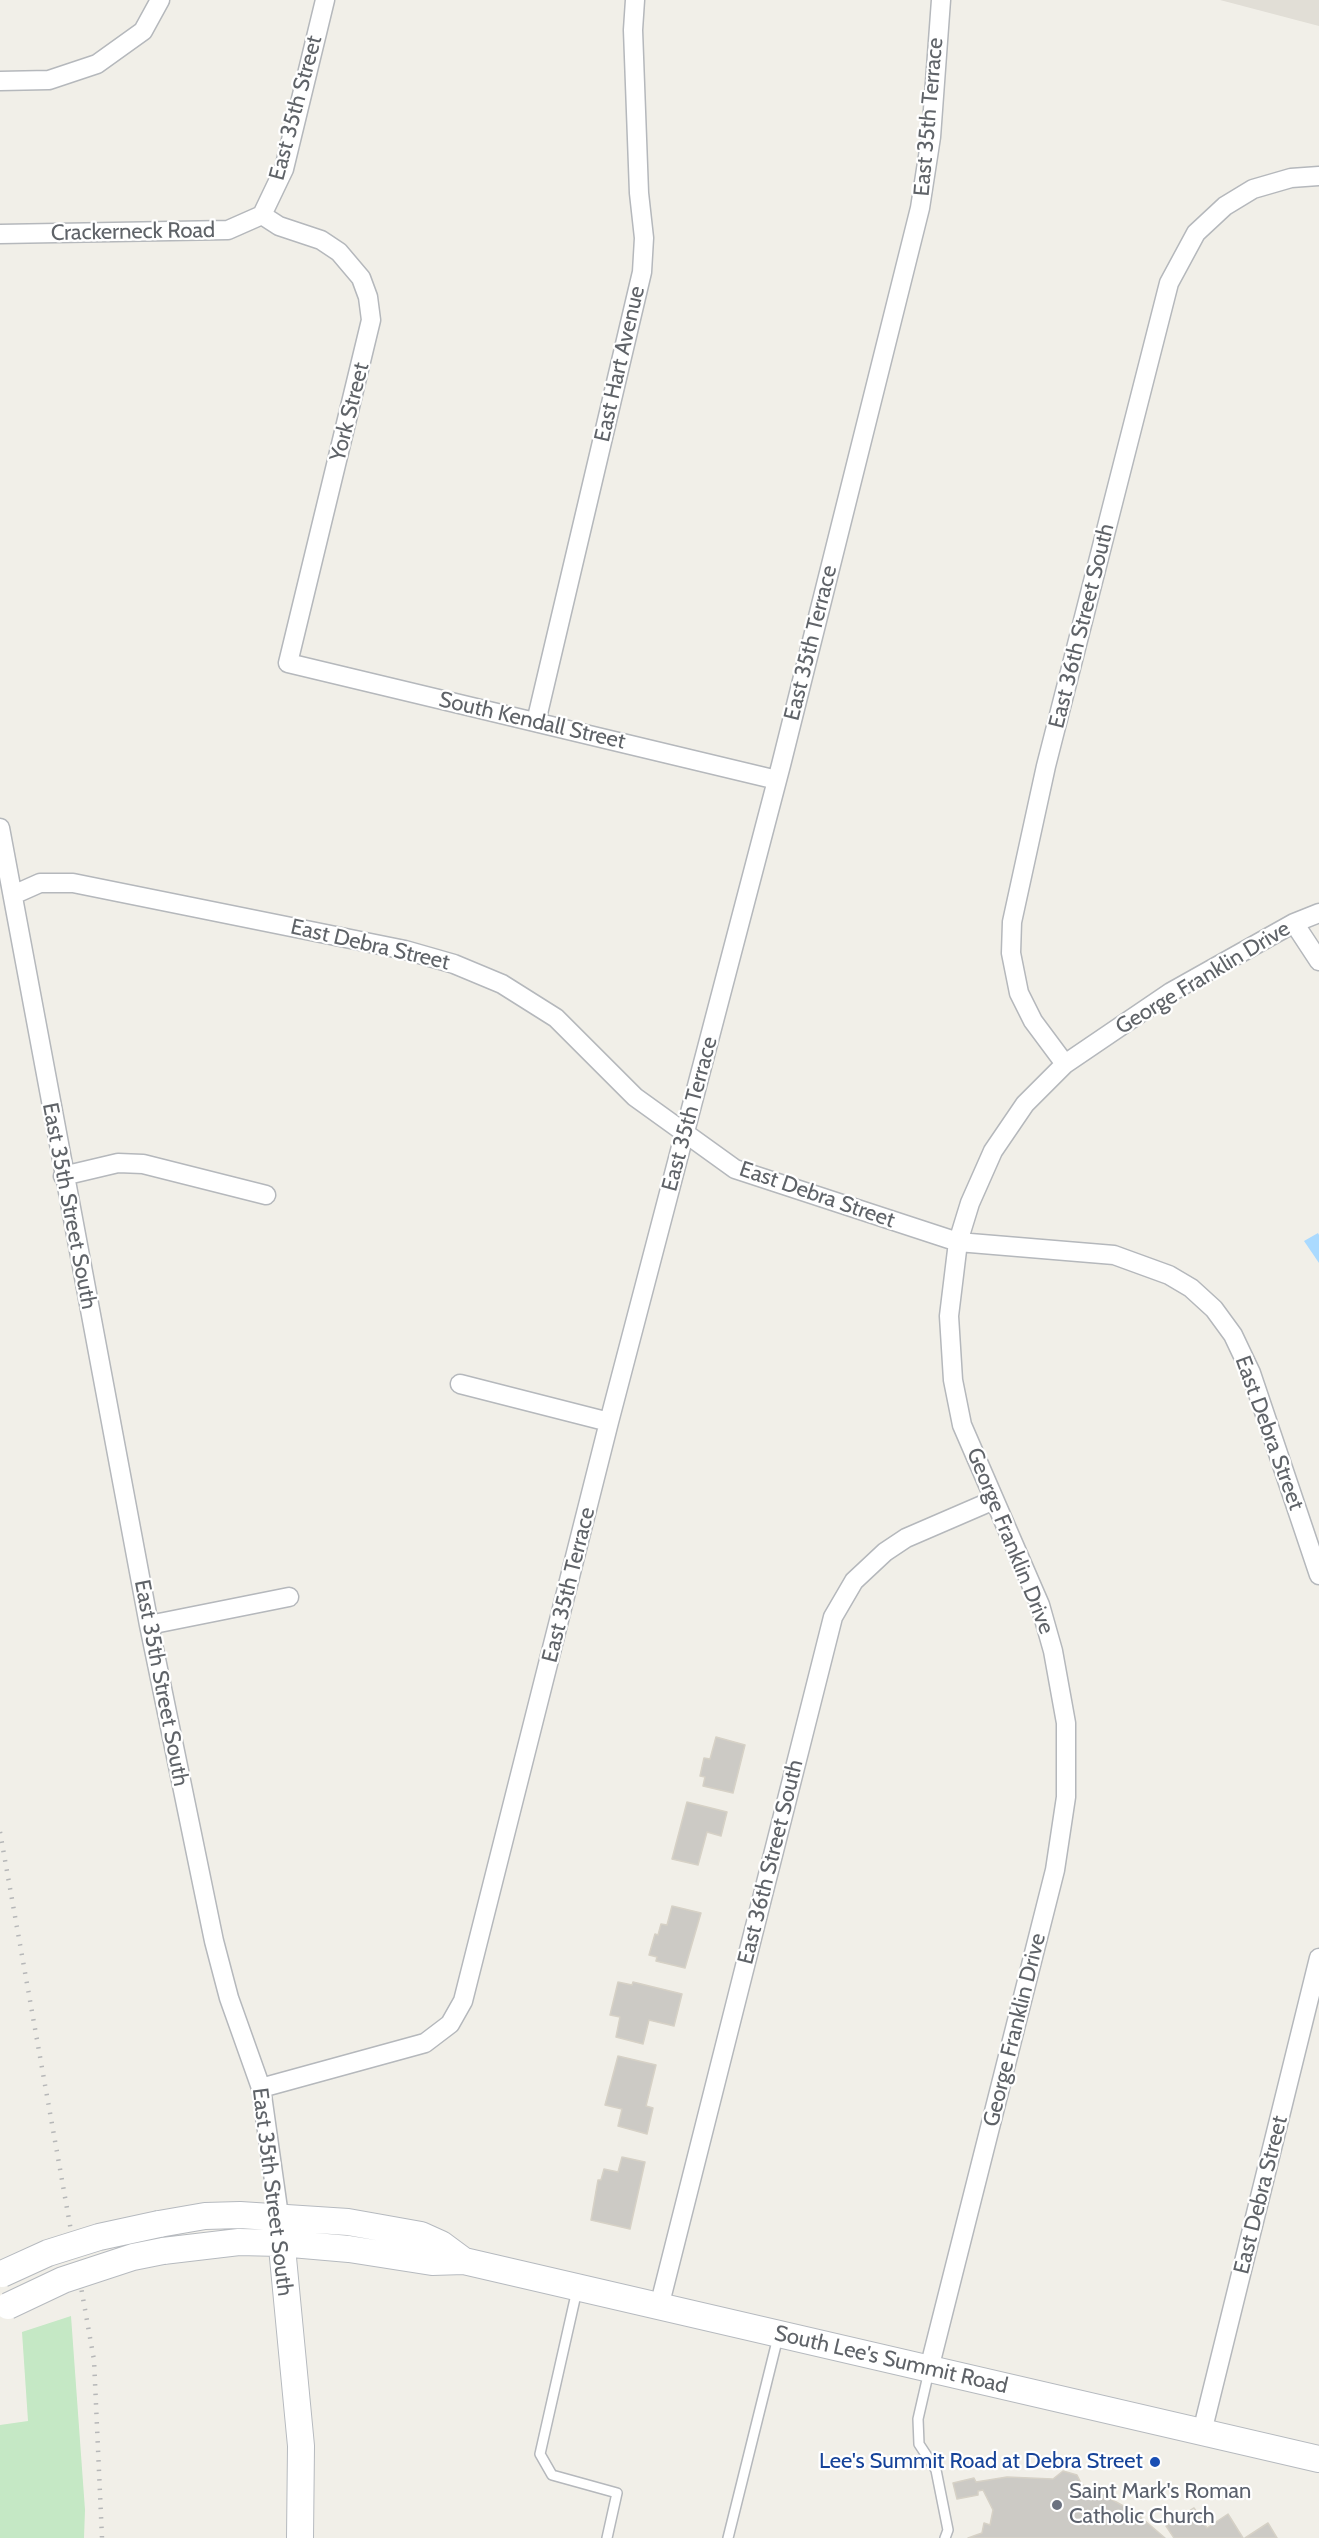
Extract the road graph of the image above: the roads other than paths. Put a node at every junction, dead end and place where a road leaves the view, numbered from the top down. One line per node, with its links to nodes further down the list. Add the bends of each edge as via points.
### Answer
1 (160, 0): 5 (street, via 143,31 97,64 49,80)
2 (325, 0): 7 (street, East 35th Street, via 284,169)
3 (635, 0): 10 (street, East Hart Avenue, via 642,272)
4 (941, 0): 11 (street, East 35th Terrace, via 931,137 920,208)
5 (0, 81)
6 (1319, 176): 17 (street, East 36th Street South, via 1291,178 1253,189 1225,206 1196,233 1169,283 1046,766 1012,922 1011,953 1019,993 1033,1021)
7 (262, 214): 8 (street, Crackerneck Road, via 228,230); 9 (street, York Street, via 279,226 321,240 339,252 361,278 371,320)
8 (0, 234)
9 (288, 663): 10 (street, South Kendall Street)
10 (536, 722): 11 (street, South Kendall Street)
11 (777, 780): 18 (street, East 35th Terrace)
12 (0, 828): 13 (street, East 35th Street South)
13 (13, 895): 18 (street, East Debra Street, via 40,883 73,883 405,950 454,964 502,984 556,1018 635,1097); 19 (street, East 35th Street South)
14 (1319, 913): 15 (street, George Franklin Drive)
15 (1293, 923): 16 (street); 17 (street, George Franklin Drive, via 1171,992)
16 (1319, 961)
17 (1065, 1064): 21 (street, George Franklin Drive, via 1025,1104 993,1151)
18 (684, 1134): 21 (street, East Debra Street, via 735,1169); 23 (street, East 35th Terrace)
19 (63, 1176): 20 (street, via 118,1163 143,1164); 27 (street, East 35th Street South)
20 (266, 1195)
21 (958, 1242): 24 (street, George Franklin Drive, via 949,1316 953,1380 962,1425); 25 (street, East Debra Street, via 1114,1255 1169,1275 1214,1309 1233,1335 1251,1373)
22 (460, 1384): 23 (street)
23 (609, 1422): 30 (street, East 35th Terrace, via 463,2001 450,2024 425,2043)
24 (994, 1500): 36 (street, East 36th Street South, via 885,1551 854,1581 833,1617); 39 (street, George Franklin Drive, via 1040,1605 1053,1651 1066,1724 1066,1797 1055,1870)
25 (1319, 1575)
26 (289, 1597): 27 (street)
27 (149, 1625): 30 (street, East 35th Street South, via 214,1941 229,1998)
28 (1319, 1958): 29 (street, East Debra Street)
29 (1317, 1982): 40 (street, East Debra Street)
30 (261, 2088): 31 (street, East 35th Street South)
31 (279, 2216): 32 (main road, East 35th Street South); 33 (main road, South Lee's Summit Road, via 348,2222 421,2235); 34 (main road, South Lee's Summit Road, bridge, via 205,2216 159,2224 48,2253)
32 (280, 2243): 33 (main road, South Lee's Summit Road, via 432,2262); 37 (main road, South Lee's Summit Road, bridge, via 239,2242 123,2260 63,2280); 42 (main road, East 35th Street South, via 301,2446)
33 (464, 2261): 35 (main road, South Lee's Summit Road)
34 (1, 2274)
35 (578, 2288): 36 (main road, South Lee's Summit Road); 43 (lane, via 540,2454 552,2475 617,2493)
36 (659, 2307): 38 (main road, South Lee's Summit Road)
37 (4, 2308)
38 (778, 2334): 39 (main road, South Lee's Summit Road); 44 (lane)
39 (929, 2369): 40 (main road, South Lee's Summit Road); 45 (lane, via 918,2419 919,2444 936,2470 948,2530)
40 (1202, 2432): 41 (main road, South Lee's Summit Road)
41 (1319, 2458)
42 (300, 2538)
43 (607, 2538)
44 (728, 2538)
45 (945, 2538)

